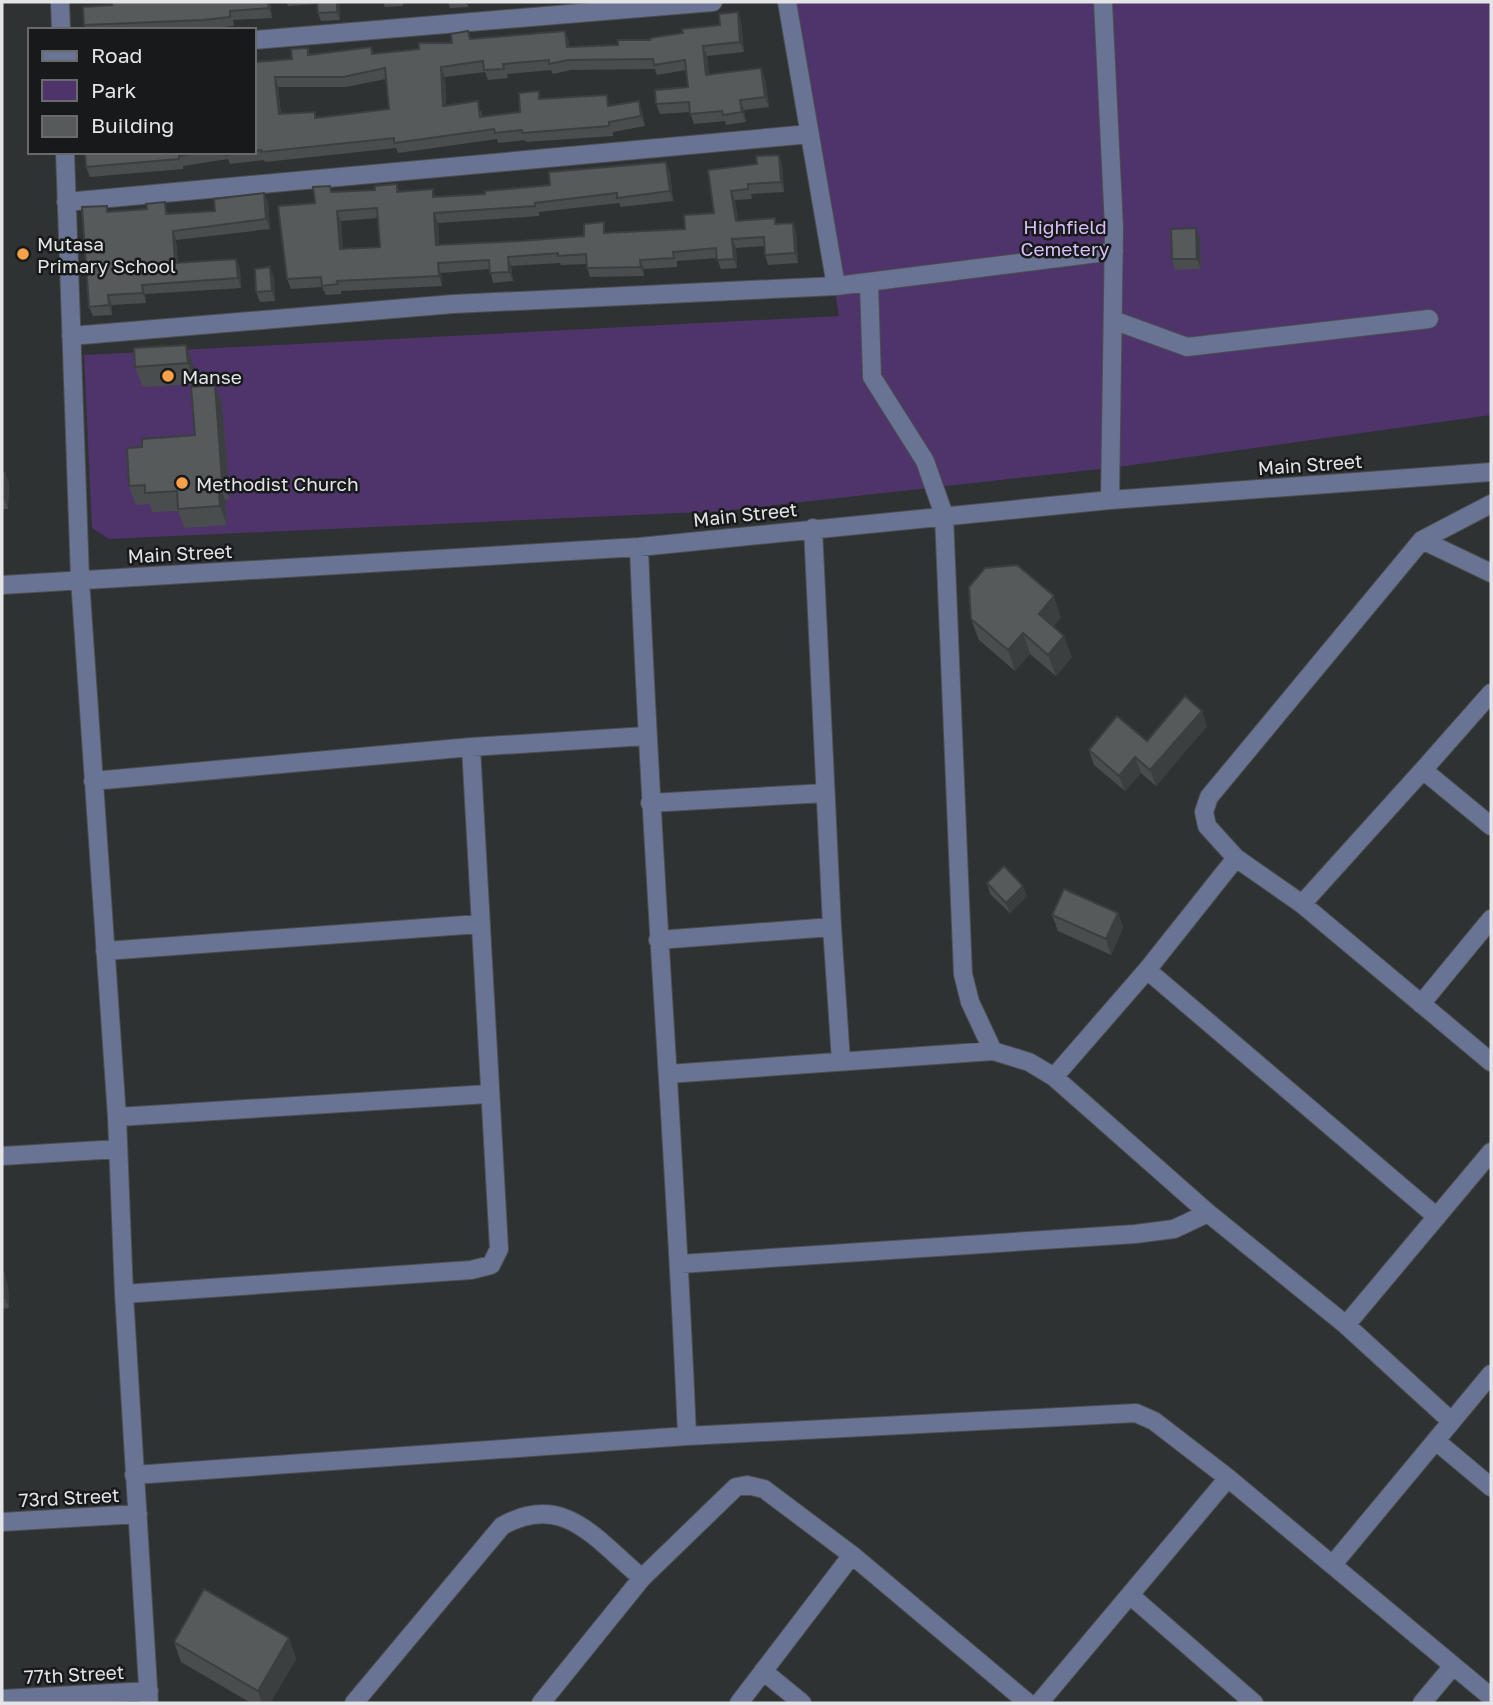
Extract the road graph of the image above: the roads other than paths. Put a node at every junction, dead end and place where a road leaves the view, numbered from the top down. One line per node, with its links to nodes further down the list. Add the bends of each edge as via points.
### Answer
1 (60, 2): 5 (street)
2 (713, 2): 6 (street)
3 (788, 2): 7 (street)
4 (1103, 2): 10 (street)
5 (61, 28)
6 (256, 40)
7 (810, 134): 9 (street); 12 (street)
8 (65, 154): 9 (street)
9 (66, 202): 15 (street)
10 (1114, 251): 11 (street); 14 (street)
11 (869, 283): 12 (street); 19 (street, via 872,377 925,461)
12 (836, 286): 15 (street, via 453,304)
13 (1429, 319): 14 (street, via 1187,348)
14 (1113, 320): 17 (street)
15 (71, 336): 24 (street)
16 (1491, 472): 17 (street, Main Street)
17 (1110, 500): 19 (street, Main Street)
18 (1491, 504): 21 (street)
19 (943, 515): 20 (street, Main Street); 43 (street, via 962,974)
20 (813, 528): 22 (street, Main Street); 31 (street)
21 (1422, 540): 23 (street); 34 (street, via 1209,797 1204,812 1208,826)
22 (639, 547): 24 (street, Main Street); 27 (street)
23 (1491, 573)
24 (80, 579): 25 (street, Main Street); 30 (street)
25 (2, 585)
26 (1491, 693): 29 (street)
27 (646, 736): 28 (street); 32 (street)
28 (471, 747): 30 (street); 37 (street)
29 (1423, 770): 33 (street); 35 (street)
30 (93, 781): 40 (street)
31 (825, 793): 32 (street); 38 (street)
32 (650, 803): 39 (street)
33 (1491, 826)
34 (1236, 858): 35 (street); 41 (street)
35 (1302, 904): 42 (street)
36 (1491, 919): 42 (street)
37 (480, 923): 40 (street); 48 (street)
38 (832, 927): 39 (street); 44 (street)
39 (659, 940): 46 (street)
40 (104, 951): 49 (street)
41 (1147, 970): 47 (street); 54 (street)
42 (1421, 1004): 45 (street)
43 (993, 1051): 44 (street); 47 (street, via 1029,1062)
44 (841, 1061): 46 (street)
45 (1491, 1062)
46 (668, 1074): 55 (street)
47 (1054, 1077): 53 (street)
48 (488, 1094): 49 (street); 56 (street, via 499,1249 491,1265)
49 (117, 1117): 50 (street)
50 (118, 1149): 52 (street); 56 (street)
51 (1491, 1152): 54 (street)
52 (2, 1156)
53 (1208, 1213): 55 (street, via 1174,1229 1135,1234); 57 (street)
54 (1437, 1217): 57 (street)
55 (680, 1265): 60 (street)
56 (124, 1294): 62 (street)
57 (1346, 1325): 59 (street)
58 (1491, 1374): 59 (street)
59 (1451, 1421): 61 (street)
60 (687, 1436): 62 (street); 63 (street, via 1136,1413 1154,1421)
61 (1436, 1441): 64 (street); 68 (street)
62 (134, 1475): 65 (street)
63 (1228, 1478): 68 (street); 70 (street)
64 (1491, 1488)
65 (138, 1514): 66 (street, 73rd Street); 73 (street)
66 (2, 1521)
67 (852, 1555): 69 (street, via 764,1489 747,1485 736,1487); 72 (street); 80 (street)
68 (1334, 1563): 71 (street)
69 (642, 1578): 76 (street, via 574,1521 552,1512 524,1514 502,1526); 77 (street)
70 (1131, 1597): 81 (street); 82 (street)
71 (1453, 1666): 74 (street); 83 (street)
72 (764, 1671): 78 (street); 79 (street)
73 (149, 1697): 75 (street, 77th Street)
74 (1491, 1697)
75 (2, 1699)
76 (354, 1703)
77 (541, 1703)
78 (739, 1703)
79 (802, 1703)
80 (1028, 1703)
81 (1040, 1703)
82 (1254, 1703)
83 (1422, 1703)

